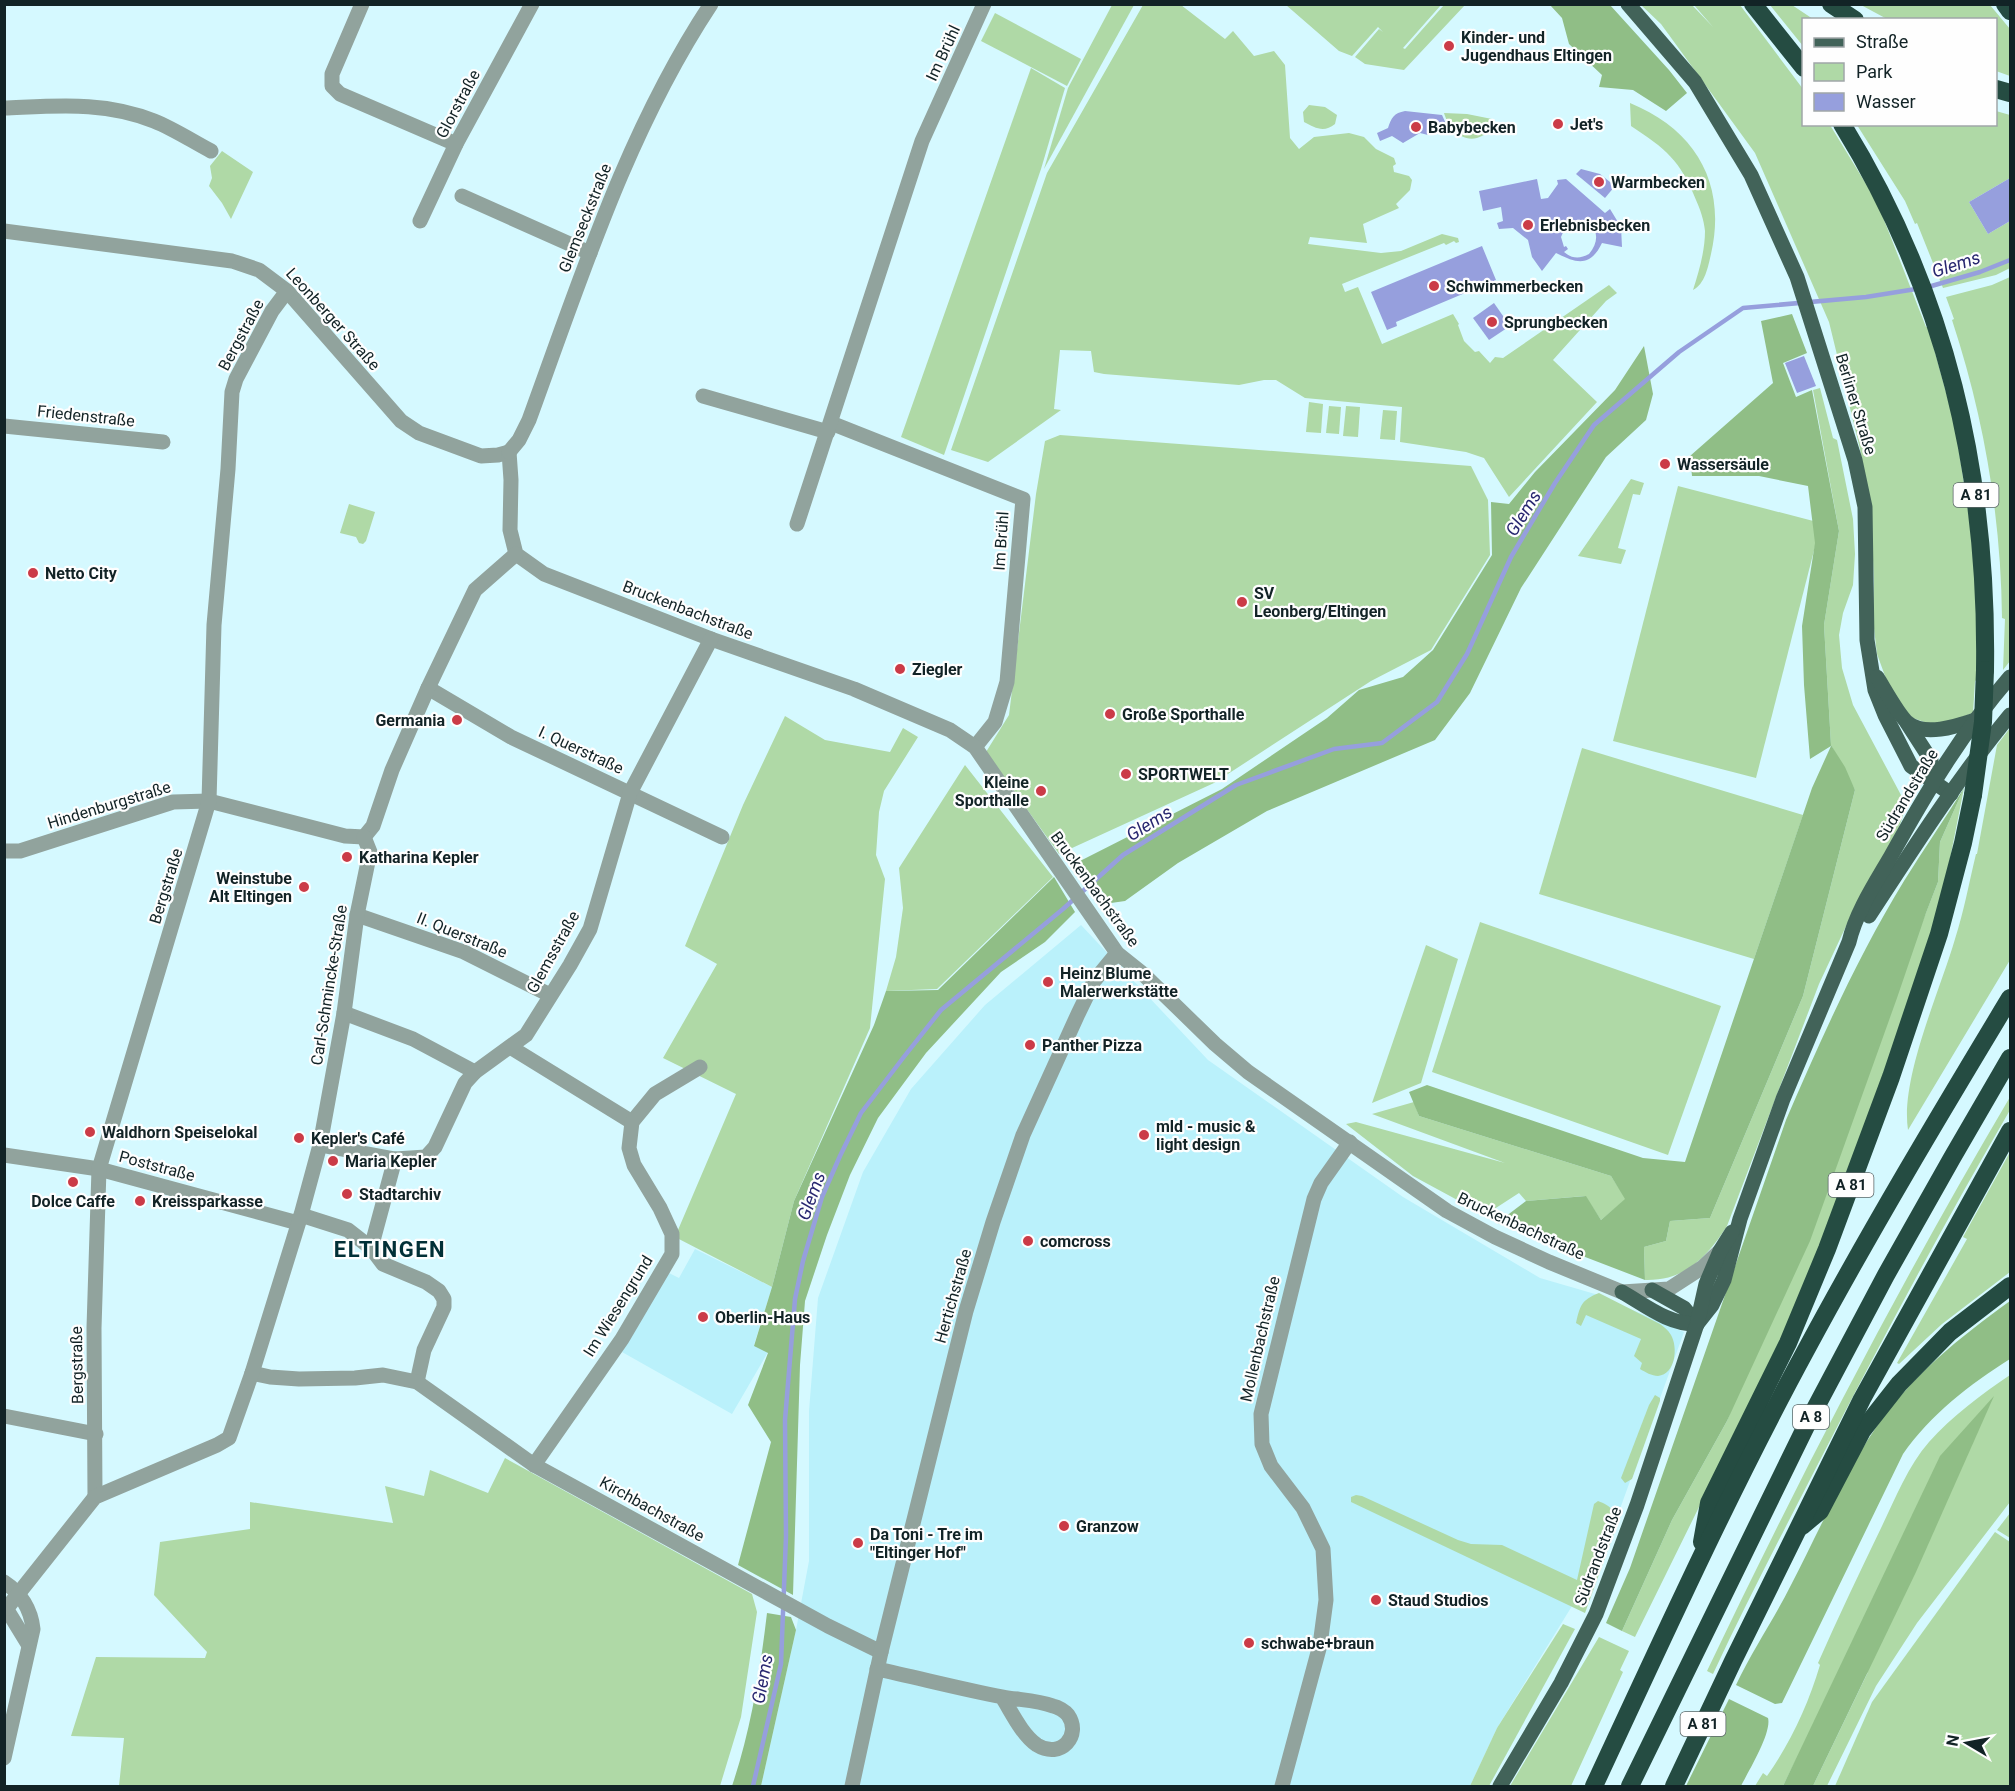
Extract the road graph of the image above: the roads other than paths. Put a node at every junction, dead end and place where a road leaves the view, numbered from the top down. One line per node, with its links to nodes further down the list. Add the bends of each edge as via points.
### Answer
1 (362, 4): 14 (street, via 332,74 332,86 340,94)
2 (532, 4): 14 (street, Glorstraße)
3 (984, 4): 23 (street, Im Brühl, via 922,141)
4 (1628, 4): 29 (main road, Berliner Straße, via 1695,82 1751,175 1797,278 1855,460 1865,510)
5 (1753, 4): 11 (highway)
6 (1830, 4): 10 (highway)
7 (2005, 4): 9 (highway)
8 (706, 6): 19 (street, Glemseckstraße, via 640,132)
9 (2010, 11)
10 (1852, 18)
11 (1802, 67)
12 (4, 108): 15 (street, via 84,105 121,110 155,121)
13 (1843, 126): 75 (highway, A 81, bridge, via 1900,231 1921,281 1960,406 1976,494 1984,575 1983,722 1973,795 1956,872 1914,1013 1827,1249 1788,1342 1709,1503)
14 (456, 144): 17 (street, Glorstraße)
15 (211, 151)
16 (462, 196): 19 (street)
17 (420, 221)
18 (4, 231): 20 (street, Leonberger Straße, via 232,261 260,270)
19 (590, 253): 25 (street, Glemseckstraße, via 529,420)
20 (287, 291): 25 (street, Leonberger Straße, via 401,422 419,433 481,456); 39 (street, Bergstraße, via 236,379 232,393 214,626)
21 (703, 396): 23 (street)
22 (4, 426): 24 (street, Friedenstraße)
23 (829, 427): 26 (street, Im Brühl); 35 (street, Im Brühl, via 1023,499 1007,682 995,722)
24 (164, 442)
25 (509, 452): 27 (street, via 510,530)
26 (797, 524)
27 (516, 554): 28 (street, Bruckenbachstraße, via 544,574); 31 (street, via 475,590)
28 (711, 639): 35 (street, Bruckenbachstraße, via 854,689 950,730); 37 (street, Glemsstraße)
29 (1871, 668): 34 (main road); 36 (main road, Berliner Straße, via 1885,715 1911,766)
30 (2010, 676): 33 (main road, Südrandstraße)
31 (428, 688): 37 (street, I. Querstraße, via 511,737); 40 (street, via 392,770 373,826)
32 (2010, 715): 38 (main road, Südrandstraße)
33 (1975, 720): 34 (main road, via 1946,729 1919,728); 36 (main road, Südrandstraße)
34 (1907, 723): 36 (main road, via 1931,760)
35 (975, 747): 45 (street, Bruckenbachstraße)
36 (1933, 782): 38 (main road, Berliner Straße); 44 (main road, Südrandstraße, via 1877,880)
37 (630, 794): 41 (street, I. Querstraße); 46 (street, Glemsstraße, via 590,929)
38 (1951, 794): 44 (main road, Südrandstraße)
39 (209, 801): 40 (street, Hindenburgstraße, via 345,836); 42 (street, Hindenburgstraße, via 173,802 20,851); 59 (street, Bergstraße)
40 (364, 837): 43 (street, Carl-Schmincke-Straße, via 370,852)
41 (722, 837)
42 (4, 851)
43 (357, 915): 46 (street, II. Querstraße, via 464,952); 48 (street, Carl-Schmincke-Straße)
44 (1849, 942): 61 (main road, Südrandstraße, via 1783,1099)
45 (1117, 953): 55 (street, Bruckenbachstraße, via 1248,1072); 80 (street, Hertichstraße, via 1094,981 1078,1014 1023,1135 997,1211 966,1311)
46 (550, 995): 49 (street, Glemsstraße, via 526,1035)
47 (2010, 998): 75 (highway, A 8, via 1805,1351)
48 (344, 1013): 52 (street, via 413,1039); 56 (street, Carl-Schmincke-Straße)
49 (510, 1047): 52 (street, Glemsstraße); 53 (street)
50 (2010, 1058): 88 (highway, A 8, via 1818,1403)
51 (700, 1067): 53 (street, via 655,1094)
52 (475, 1072): 58 (street, Glemsstraße, via 465,1083 435,1147 426,1157)
53 (632, 1122): 72 (street, Im Wiesengrund, via 629,1148 634,1165 672,1234 672,1254 622,1339)
54 (2010, 1131): 74 (highway, via 1892,1342)
55 (1350, 1142): 66 (street, Bruckenbachstraße, via 1447,1211 1549,1262); 85 (street, Mollenbachstraße, via 1314,1199 1261,1414 1262,1444 1271,1466 1303,1508 1323,1549 1326,1600 1320,1645)
56 (320, 1145): 58 (street, Glemsstraße); 60 (street, Carl-Schmincke-Straße)
57 (4, 1155): 59 (street, Poststraße)
58 (395, 1159): 62 (street)
59 (99, 1169): 60 (street, Poststraße); 71 (street, Bergstraße, via 94,1328)
60 (300, 1219): 62 (street, Poststraße, via 348,1230); 68 (street, Carl-Schmincke-Straße)
61 (1740, 1219): 63 (main road, Südrandstraße); 67 (main road, Südrandstraße, via 1724,1280)
62 (371, 1248): 69 (street, Poststraße, via 384,1264 426,1282 444,1299 424,1350)
63 (1720, 1251): 65 (street, Bruckenbachstraße, via 1677,1285); 67 (main road, Südrandstraße, via 1706,1284)
64 (2010, 1286): 74 (highway, A 81, via 1950,1332 1899,1384 1862,1431 1820,1511)
65 (1652, 1290): 66 (street, Bruckenbachstraße); 67 (main road, via 1684,1308)
66 (1622, 1292): 67 (main road, via 1667,1318)
67 (1697, 1324): 86 (main road, Südrandstraße, via 1596,1614 1561,1683)
68 (252, 1373): 69 (street, Kirchbachstraße, via 299,1379 383,1375); 73 (street, Carl-Schmincke-Straße, via 229,1438)
69 (417, 1382): 72 (street, Kirchbachstraße)
70 (4, 1416): 71 (street)
71 (96, 1434): 73 (street, Bergstraße)
72 (534, 1465): 80 (street, Kirchbachstraße)
73 (95, 1497): 77 (street)
74 (1796, 1532): 89 (highway, A 81)
75 (1698, 1562): 87 (highway, A 8)
76 (4, 1582): 77 (street)
77 (19, 1594): 78 (street); 79 (street, via 32,1620)
78 (6, 1607): 79 (street)
79 (28, 1644): 83 (street)
80 (881, 1652): 81 (street, Hertichstraße)
81 (877, 1669): 82 (street); 84 (street, Hertichstraße)
82 (1002, 1696): 82 (street, via 1066,1712 1072,1731 1067,1745 1057,1751 1043,1749 1033,1742)
83 (4, 1758)
84 (852, 1786)
85 (1282, 1786)
86 (1500, 1786)
87 (1594, 1786)
88 (1630, 1786)
89 (1674, 1786)

